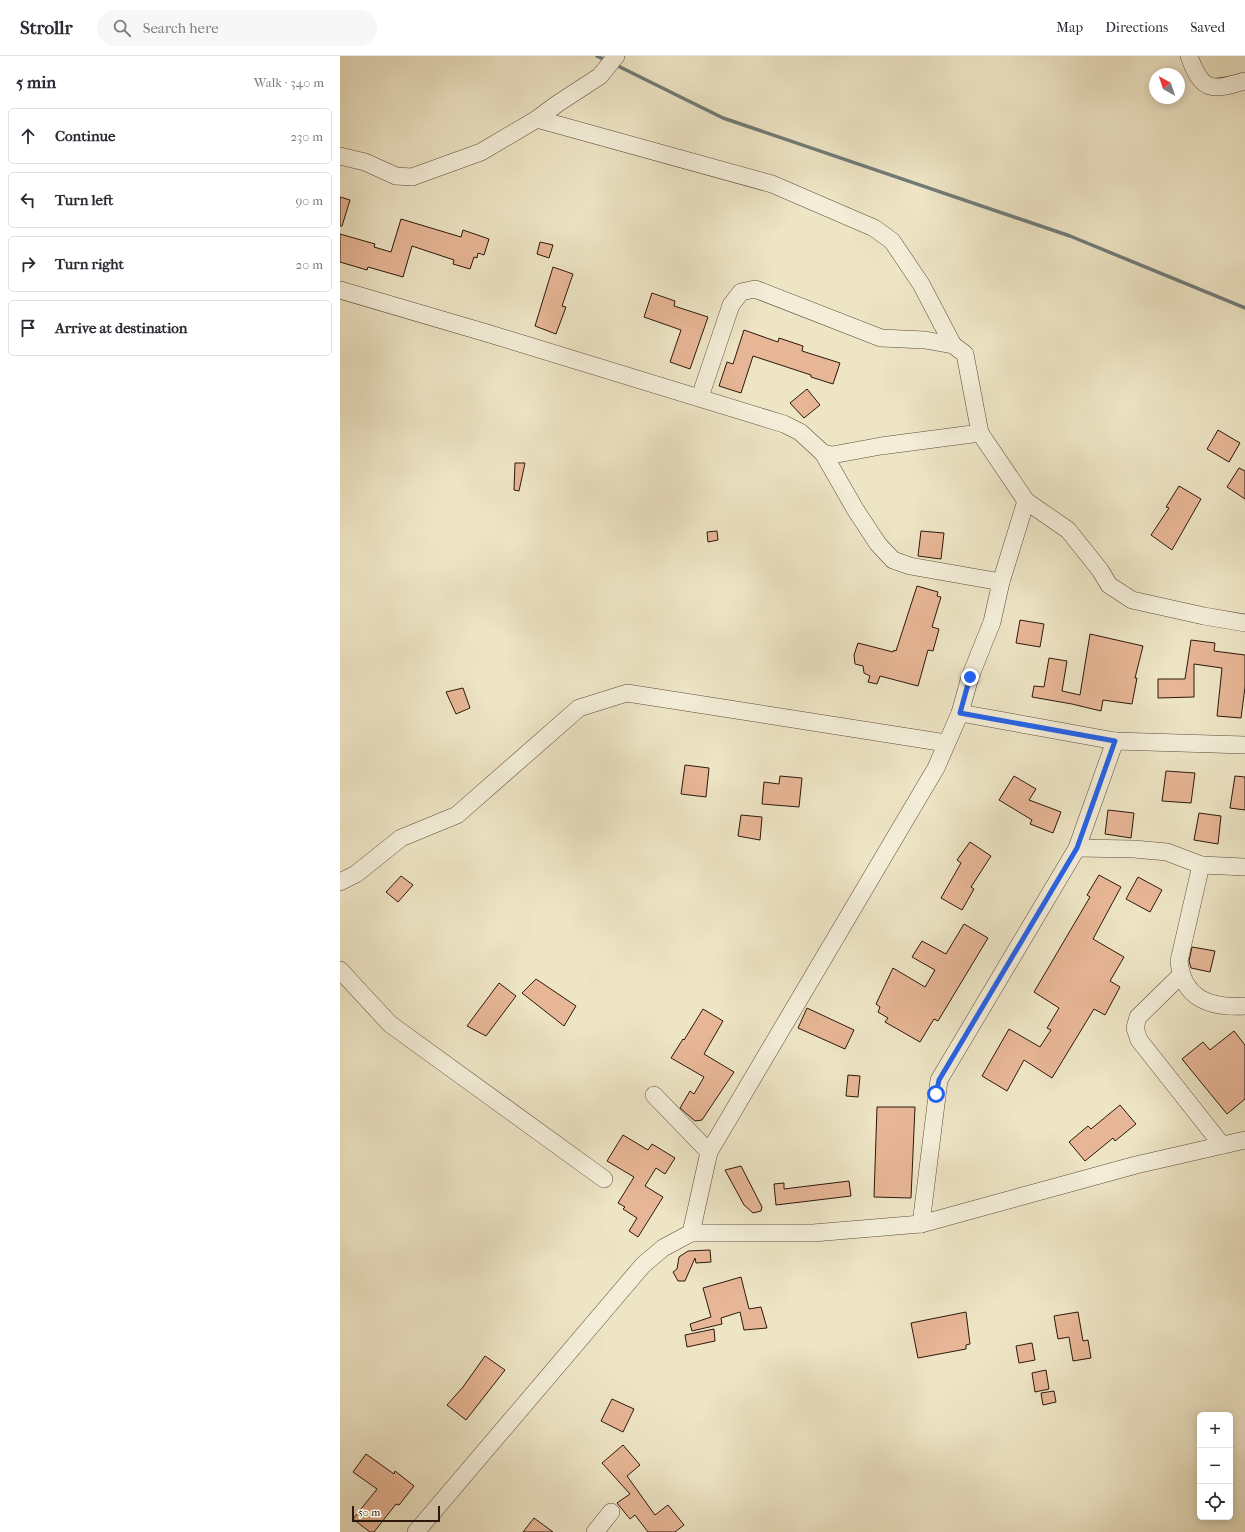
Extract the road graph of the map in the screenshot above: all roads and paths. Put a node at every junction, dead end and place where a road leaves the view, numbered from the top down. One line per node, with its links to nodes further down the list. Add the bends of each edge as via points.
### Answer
1 (616, 56): 4 (street, via 600,76 557,104)
2 (1189, 56): 3 (street, via 1195,73 1208,86 1219,89)
3 (1245, 81)
4 (538, 120): 5 (street, via 481,152 412,177 396,176 365,162); 7 (street, via 772,184 874,228 892,241 921,284)
5 (340, 156)
6 (340, 290): 8 (street)
7 (953, 345): 8 (street, via 925,340 881,338 754,289 741,292 731,305); 9 (street, via 965,354)
8 (700, 397): 10 (street, via 784,424 800,432)
9 (980, 433): 10 (street, via 832,455); 11 (street)
10 (823, 453): 12 (street, via 858,515 878,544 893,560 910,566)
11 (1026, 501): 12 (street); 13 (street, via 1068,530 1109,585 1132,600)
12 (1001, 582): 14 (street, via 992,622 970,677)
13 (1245, 623)
14 (960, 713): 15 (street); 16 (street)
15 (1115, 741): 17 (street); 18 (street)
16 (946, 743): 21 (street, via 627,694 580,708 457,815 401,838 356,874); 28 (street, via 936,768)
17 (1245, 745)
18 (1077, 848): 19 (street, via 1167,852); 30 (street, via 939,1080)
19 (1201, 865): 20 (street); 23 (street, via 1179,960)
20 (1245, 867)
21 (340, 882)
22 (340, 971): 29 (street, via 390,1024)
23 (1181, 975): 24 (street, via 1184,983 1199,998 1218,1006); 27 (street, via 1138,1017 1135,1028 1139,1040)
24 (1245, 1006)
25 (654, 1095): 28 (street)
26 (1245, 1140): 27 (street)
27 (1222, 1145): 30 (street, via 1136,1165)
28 (709, 1152): 31 (street)
29 (604, 1179)
30 (921, 1224): 31 (street, via 813,1233)
31 (691, 1233): 33 (street, via 663,1248 643,1265)
32 (611, 1512): 34 (street)
33 (416, 1532)
34 (595, 1532)

